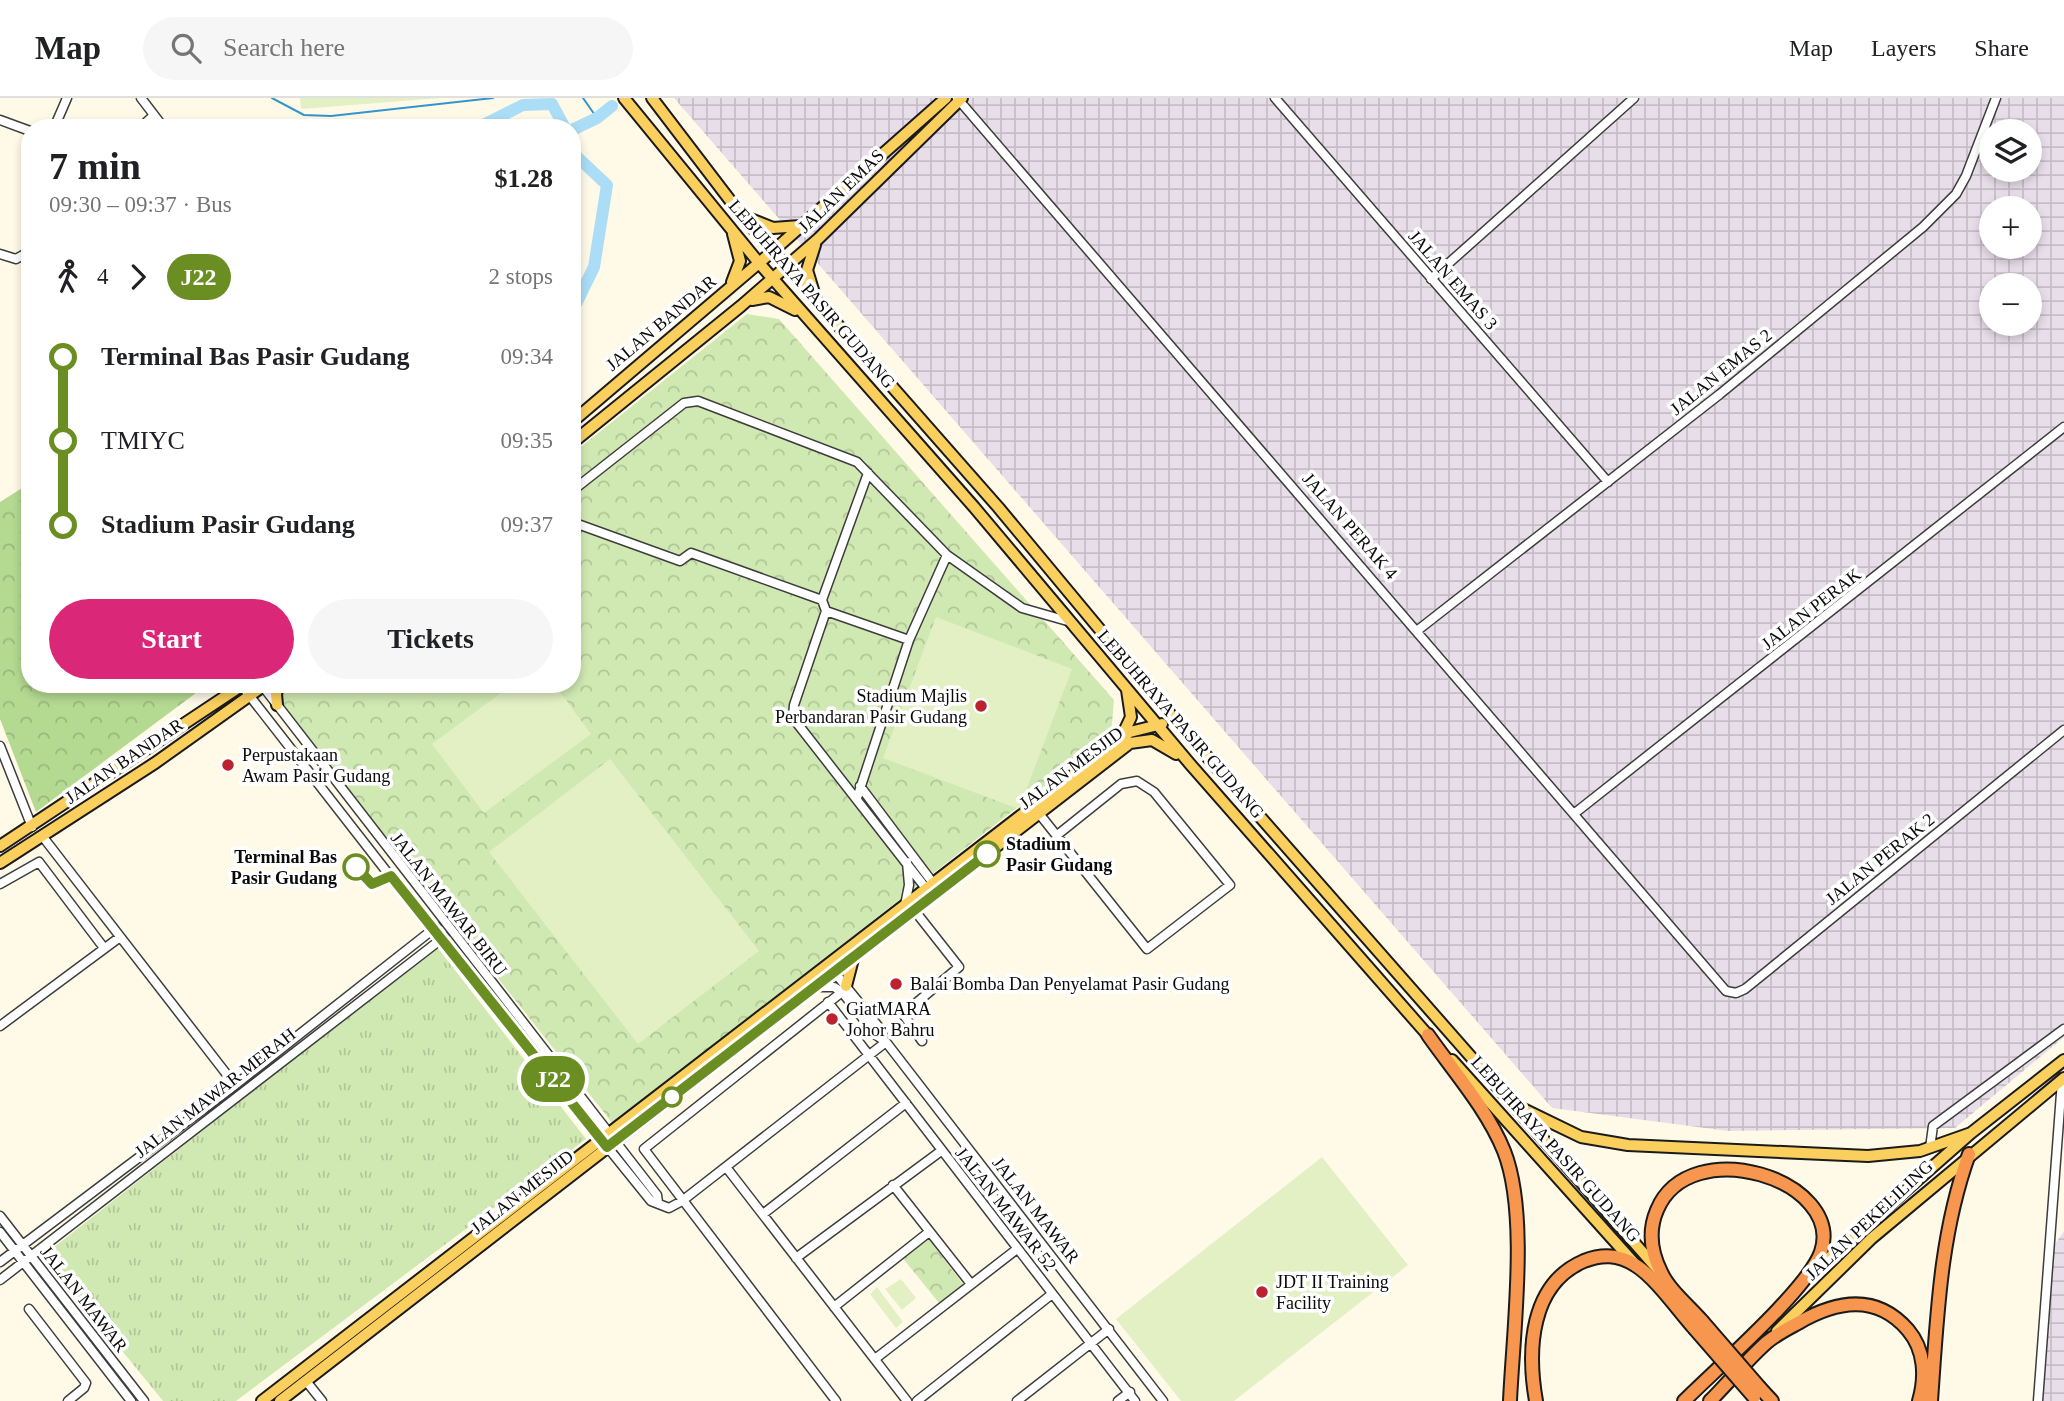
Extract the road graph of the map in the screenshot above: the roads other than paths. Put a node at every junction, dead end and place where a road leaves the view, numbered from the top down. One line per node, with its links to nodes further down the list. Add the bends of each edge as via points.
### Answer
1 (67, 98): 11 (street)
2 (141, 98): 10 (street)
3 (624, 98): 18 (main road, LEBUHRAYA PASIR GUDANG)
4 (652, 98): 16 (main road, LEBUHRAYA PASIR GUDANG)
5 (946, 98): 17 (main road, JALAN EMAS)
6 (1275, 98): 26 (street, JALAN EMAS 3)
7 (1634, 98): 26 (street)
8 (1996, 98): 35 (street, JALAN EMAS 2, via 1966,176 1945,206)
9 (960, 99): 19 (main road, JALAN EMAS); 42 (street, JALAN PERAK 4)
10 (153, 116): 12 (street); 13 (street)
11 (58, 119)
12 (150, 119)
13 (156, 119)
14 (0, 120): 15 (street)
15 (21, 128)
16 (742, 216): 17 (main road, via 773,228); 20 (main road, LEBUHRAYA PASIR GUDANG)
17 (802, 225): 20 (main road, JALAN EMAS)
18 (731, 228): 23 (main road, LEBUHRAYA PASIR GUDANG); 27 (main road, via 740,261)
19 (818, 239): 24 (main road, JALAN EMAS); 28 (main road, via 807,270)
20 (773, 251): 23 (main road, JALAN BANDAR); 24 (main road, LEBUHRAYA PASIR GUDANG)
21 (0, 254): 22 (street)
22 (21, 256)
23 (759, 263): 25 (main road, LEBUHRAYA PASIR GUDANG); 27 (main road, JALAN BANDAR)
24 (787, 266): 25 (main road, JALAN EMAS); 28 (main road, LEBUHRAYA PASIR GUDANG)
25 (773, 279): 29 (main road, JALAN EMAS); 30 (main road, LEBUHRAYA PASIR GUDANG)
26 (1431, 279): 35 (street, JALAN EMAS 3)
27 (726, 290): 31 (main road, JALAN BANDAR)
28 (820, 304): 52 (main road, LEBUHRAYA PASIR GUDANG, via 998,507)
29 (741, 306): 30 (main road, via 769,296); 33 (main road, JALAN BANDAR)
30 (808, 319): 41 (main road, LEBUHRAYA PASIR GUDANG)
31 (581, 414)
32 (2064, 427): 61 (street, JALAN PERAK)
33 (581, 436)
34 (868, 472): 36 (street, via 838,454 692,400); 38 (street); 39 (street)
35 (1608, 482): 42 (street, JALAN EMAS 2)
36 (581, 484)
37 (581, 526): 39 (street, via 680,561 691,553)
38 (947, 555): 41 (street, via 1022,608); 43 (street)
39 (822, 600): 40 (street)
40 (826, 611): 43 (street); 59 (street, via 793,718)
41 (1071, 622): 44 (main road, LEBUHRAYA PASIR GUDANG)
42 (1418, 630): 61 (street, JALAN PERAK 4)
43 (909, 640): 58 (street)
44 (1128, 690): 53 (main road, LEBUHRAYA PASIR GUDANG); 55 (main road, via 1131,717)
45 (231, 693): 63 (main road, JALAN BANDAR)
46 (248, 693): 50 (street, JALAN MAWAR BIRU)
47 (254, 693): 50 (main road, JALAN BANDAR)
48 (269, 693): 51 (street, JALAN MAWAR BIRU)
49 (276, 693): 51 (main road)
50 (250, 696): 66 (main road, JALAN BANDAR); 76 (street, JALAN MAWAR BIRU)
51 (277, 705): 75 (street, JALAN MAWAR BIRU)
52 (1175, 720): 53 (main road, JALAN MESJID); 62 (main road, LEBUHRAYA PASIR GUDANG)
53 (1157, 725): 55 (main road, JALAN MESJID); 57 (main road, LEBUHRAYA PASIR GUDANG)
54 (2064, 730): 83 (street, JALAN PERAK 2, via 1745,989 1731,993)
55 (1120, 739): 60 (main road, JALAN MESJID)
56 (0, 747): 63 (street)
57 (1190, 764): 60 (main road, JALAN MESJID, via 1163,744 1139,739); 64 (main road, LEBUHRAYA PASIR GUDANG)
58 (860, 786): 59 (street); 70 (street)
59 (857, 798): 68 (street)
60 (1036, 810): 65 (street); 71 (main road, JALAN MESJID); 73 (main road, JALAN MESJID)
61 (1575, 813): 83 (street, JALAN PERAK 4)
62 (1263, 821): 64 (main road); 96 (main road, LEBUHRAYA PASIR GUDANG)
63 (32, 827): 67 (main road, JALAN BANDAR)
64 (1250, 832): 89 (main road, LEBUHRAYA PASIR GUDANG)
65 (1056, 836): 65 (street, via 1147,949 1230,885 1153,792 1137,781 1121,785)
66 (43, 837): 69 (main road, JALAN BANDAR); 78 (street)
67 (0, 846)
68 (907, 862): 73 (street); 74 (street)
69 (0, 863)
70 (921, 866): 71 (street); 73 (street)
71 (948, 871): 73 (main road, JALAN MESJID)
72 (0, 884): 80 (street, via 38,862)
73 (933, 889): 74 (main road, JALAN MESJID)
74 (909, 906): 81 (main road, JALAN MESJID); 82 (main road, JALAN MESJID); 91 (street, via 959,967 902,1014)
75 (442, 922): 76 (street, JALAN MAWAR MERAH); 77 (street, JALAN MAWAR BIRU)
76 (432, 929): 79 (street, JALAN MAWAR BIRU); 95 (street, JALAN MAWAR MERAH)
77 (450, 932): 79 (street, JALAN MAWAR MERAH); 99 (street, JALAN MAWAR BIRU)
78 (120, 937): 80 (street); 95 (street)
79 (440, 940): 99 (street, JALAN MAWAR BIRU); 112 (street, JALAN MAWAR MERAH)
80 (104, 948): 87 (street)
81 (854, 957): 82 (main road, JALAN MESJID); 85 (main road)
82 (831, 968): 84 (main road, JALAN MESJID); 85 (street, JALAN MAWAR); 99 (main road, JALAN MESJID)
83 (1714, 978)
84 (815, 987): 85 (street); 99 (main road, JALAN MESJID)
85 (844, 989): 86 (street); 90 (street, JALAN MAWAR, via 882,1031)
86 (828, 1002): 92 (street, JALAN MAWAR 52); 105 (street, via 647,1144 646,1155)
87 (0, 1026)
88 (2064, 1028): 100 (street, via 1933,1126)
89 (1428, 1035): 115 (main road, LEBUHRAYA PASIR GUDANG); 144 (highway, via 1486,1118 1504,1151 1513,1186 1517,1235)
90 (884, 1040): 92 (street); 124 (street, JALAN MAWAR)
91 (922, 1041)
92 (869, 1055): 97 (street, JALAN MAWAR 52); 103 (street)
93 (2064, 1060): 98 (main road, JALAN PEKELILING)
94 (2063, 1079): 102 (main road, JALAN PEKELILING); 151 (street)
95 (235, 1085): 110 (street, JALAN MAWAR MERAH)
96 (1506, 1100): 100 (main road, via 1572,1134 1628,1145 1868,1156); 116 (main road, LEBUHRAYA PASIR GUDANG)
97 (906, 1103): 101 (street, JALAN MAWAR 52); 106 (street)
98 (1971, 1133): 100 (main road); 117 (main road, JALAN PEKELILING)
99 (608, 1140): 105 (street, via 657,1195 657,1202 669,1208); 128 (main road, JALAN MESJID); 134 (main road, JALAN MESJID)
100 (1930, 1148)
101 (941, 1151): 104 (street); 111 (street, JALAN MAWAR 52)
102 (1969, 1154): 125 (main road, JALAN PEKELILING, via 1872,1238); 150 (highway, via 1950,1218)
103 (726, 1167): 105 (street); 106 (street)
104 (892, 1185): 109 (street); 113 (street)
105 (682, 1201): 137 (street)
106 (762, 1214): 113 (street)
107 (0, 1216): 110 (street, JALAN MAWAR)
108 (0, 1232): 110 (street, JALAN MAWAR)
109 (929, 1232): 119 (street); 121 (street)
110 (19, 1248): 112 (street, JALAN MAWAR); 114 (street, JALAN MAWAR MERAH)
111 (1017, 1249): 119 (street); 120 (street, JALAN MAWAR 52)
112 (27, 1258): 118 (street, JALAN MAWAR MERAH); 132 (street, JALAN MAWAR); 133 (street, JALAN MAWAR)
113 (796, 1258): 121 (street)
114 (0, 1262)
115 (1637, 1266): 123 (highway, LEBUHRAYA PASIR GUDANG); 145 (highway, via 1613,1255 1600,1256 1570,1268 1545,1293 1535,1326 1532,1366)
116 (1662, 1275): 117 (highway, via 1652,1241 1659,1206 1681,1180 1719,1169 1770,1178 1807,1202 1819,1221 1823,1242); 123 (highway, LEBUHRAYA PASIR GUDANG)
117 (1808, 1276): 146 (highway)
118 (0, 1279)
119 (971, 1284): 127 (street)
120 (1052, 1294): 126 (street, JALAN MAWAR 52); 139 (street)
121 (834, 1307): 127 (street)
122 (29, 1308): 131 (street, via 86,1383)
123 (1698, 1325): 130 (highway, LEBUHRAYA PASIR GUDANG, bridge)
124 (1109, 1329): 126 (street); 143 (street, JALAN MAWAR)
125 (1768, 1340): 147 (highway, JALAN PEKELILING); 149 (highway, via 1833,1306 1857,1303 1883,1309 1912,1335 1922,1358)
126 (1091, 1343): 129 (street, JALAN MAWAR 52); 140 (street)
127 (875, 1359): 138 (street)
128 (306, 1381): 135 (main road, JALAN MESJID); 136 (street)
129 (1130, 1392): 141 (street); 142 (street, JALAN MAWAR 52)
130 (1757, 1395): 148 (highway, LEBUHRAYA PASIR GUDANG)
131 (68, 1401)
132 (131, 1401)
133 (144, 1401)
134 (262, 1401)
135 (280, 1401)
136 (322, 1401)
137 (836, 1401)
138 (907, 1401)
139 (917, 1401)
140 (1017, 1401)
141 (1118, 1401)
142 (1135, 1401)
143 (1163, 1401)
144 (1510, 1401)
145 (1536, 1401)
146 (1684, 1401)
147 (1710, 1401)
148 (1772, 1401)
149 (1919, 1401)
150 (1931, 1401)
151 (2038, 1401)

